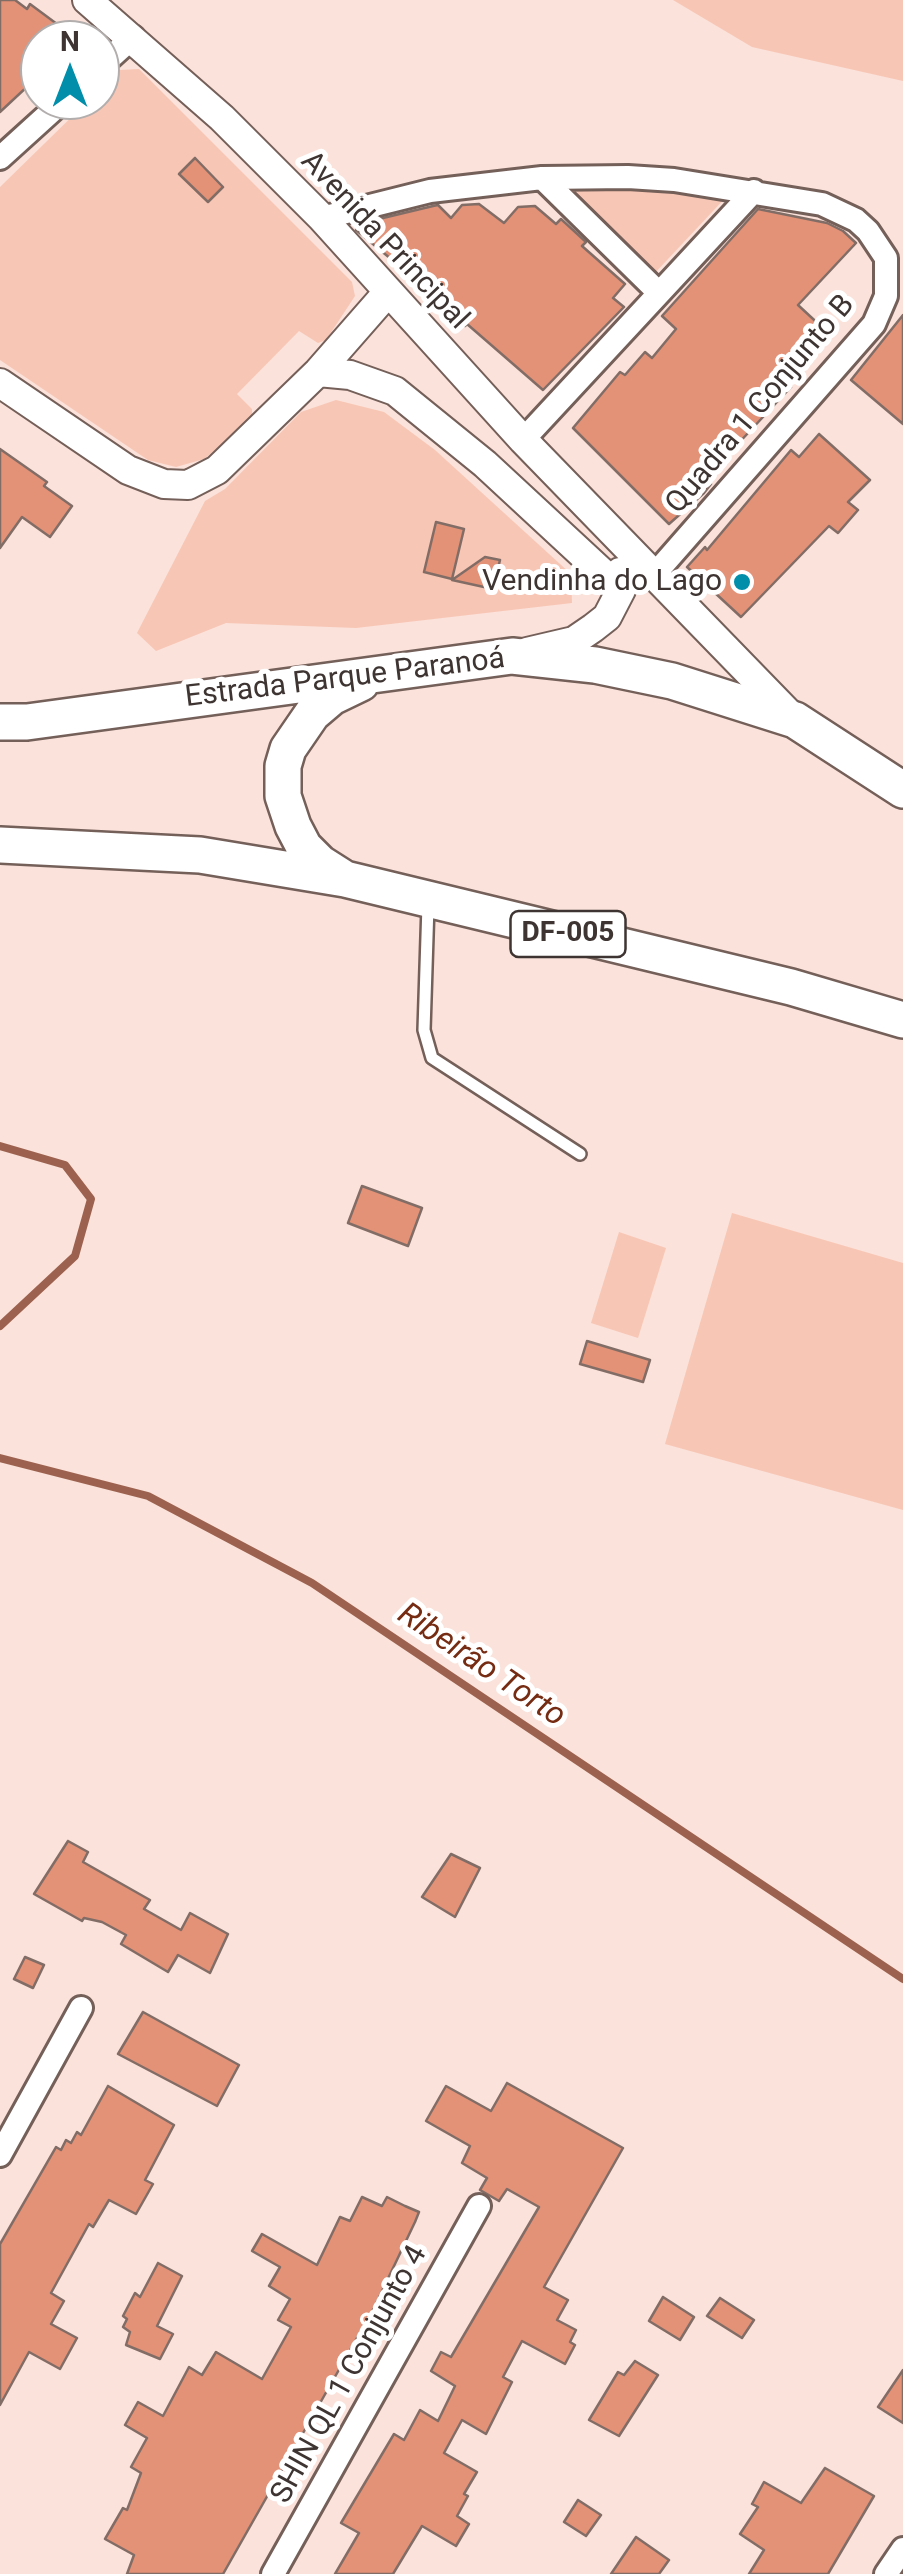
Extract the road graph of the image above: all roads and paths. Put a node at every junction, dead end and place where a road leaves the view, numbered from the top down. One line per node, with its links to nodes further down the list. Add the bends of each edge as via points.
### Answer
1 (87, 0): 2 (street, Avenida Principal)
2 (133, 37): 3 (street); 8 (street, Avenida Principal)
3 (120, 49)
4 (42, 120): 5 (street)
5 (0, 158)
6 (542, 178): 7 (street, Quadra 1 Conjunto B, via 644,178); 8 (street, Quadra 1 Conjunto B, via 430,191); 10 (street)
7 (754, 191): 10 (street); 15 (street, Quadra 1 Conjunto B, via 822,204 856,220 886,258 884,306)
8 (322, 218): 9 (street, Avenida Principal)
9 (388, 292): 11 (street); 13 (street, Avenida Principal)
10 (658, 292): 13 (street)
11 (318, 372): 12 (street, via 217,470 188,485 146,480); 16 (street, via 395,391)
12 (0, 383)
13 (522, 440): 14 (street, Avenida Principal)
14 (618, 541): 15 (street, Avenida Principal); 16 (street)
15 (654, 576): 19 (street, Avenida Principal)
16 (620, 590): 17 (street, via 607,616 574,641)
17 (512, 656): 18 (main road, Estrada Parque Paranoá); 19 (main road, Estrada Parque Paranoá, via 672,681)
18 (380, 673): 20 (main road, Estrada Parque Paranoá); 23 (main road, via 312,714 283,766 292,826 304,847)
19 (795, 720): 21 (main road, Estrada Parque Paranoá)
20 (0, 722)
21 (903, 790)
22 (0, 845): 23 (main road, DF-005, via 200,855)
23 (345, 880): 24 (main road, DF-005)
24 (428, 901): 25 (main road, DF-005); 28 (lane, via 424,1030 432,1058)
25 (792, 987): 26 (main road); 27 (main road, DF-005)
26 (903, 998)
27 (903, 1020)
28 (580, 1154)
29 (81, 2008): 30 (street)
30 (0, 2156)
31 (480, 2206): 33 (street, SHIN QL 1 Conjunto 4)
32 (903, 2549): 34 (street)
33 (274, 2574)
34 (886, 2574)

